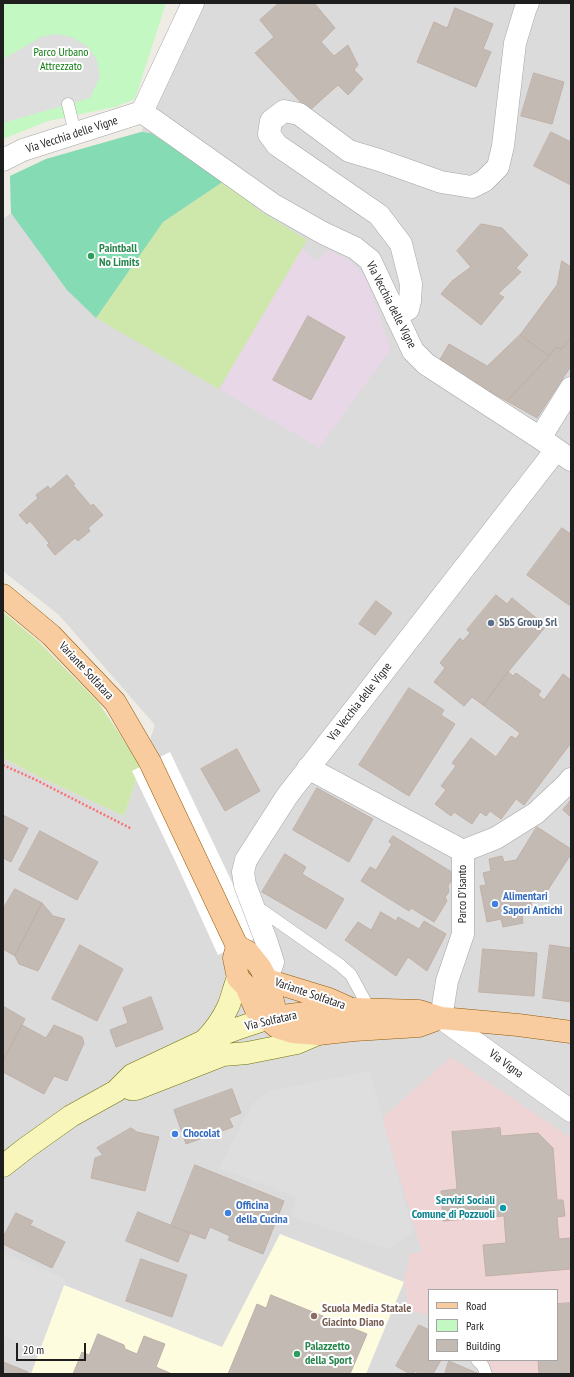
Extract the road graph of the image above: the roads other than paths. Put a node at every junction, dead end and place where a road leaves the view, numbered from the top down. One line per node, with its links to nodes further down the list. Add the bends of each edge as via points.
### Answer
1 (528, 3): 7 (street, via 516,43 498,167 484,181 472,187 441,182 349,151 299,114 284,112 271,122 269,134 277,145 379,215 401,244 411,284 410,301 408,309)
2 (190, 8): 4 (street)
3 (68, 104): 5 (lane)
4 (142, 112): 5 (street, Via Vecchia delle Vigne); 7 (street, Via Vecchia delle Vigne, via 272,204 355,248 370,260)
5 (75, 133): 6 (street, Via Vecchia delle Vigne, via 23,150)
6 (3, 160)
7 (396, 316): 9 (street, Via Vecchia delle Vigne, via 413,350 426,364)
8 (571, 388): 9 (street)
9 (556, 449): 11 (street, Via Vecchia delle Vigne)
10 (3, 595): 15 (main road, Variante Solfatara, via 51,635 115,702 150,762)
11 (308, 768): 13 (street); 14 (street, Via Vecchia delle Vigne, via 246,860 243,872)
12 (571, 779): 13 (street, Parco D'Isanto, via 536,813 496,838)
13 (462, 851): 19 (street, Parco D'Isanto, via 463,934 447,981)
14 (254, 910): 17 (street, Via Vecchia delle Vigne, via 273,962); 18 (lane, via 263,911 351,975)
15 (238, 946): 16 (main road, via 234,958); 17 (main road, Variante Solfatara, via 248,952)
16 (238, 978): 20 (main road, via 246,986 256,1010); 23 (main road, via 228,1007 216,1029)
17 (267, 980): 18 (main road, Variante Solfatara); 20 (main road, Variante Solfatara, via 274,1005)
18 (362, 1010): 19 (main road, Via Solfatara, via 419,1011); 20 (main road, Via Solfatara, via 318,1012)
19 (441, 1018): 21 (main road, Via Solfatara); 22 (main road, Via Solfatara, via 420,1026); 26 (street, Via Vigna)
20 (266, 1019): 22 (main road, via 277,1027 293,1032); 23 (main road, Via Solfatara); 24 (main road, Variante Solfatara, via 260,1030 244,1044)
21 (571, 1032)
22 (318, 1034): 24 (main road, Via Solfatara, via 297,1043)
23 (202, 1042): 25 (main road, Via Solfatara, via 132,1075)
24 (223, 1055): 25 (main road, Via Solfatara, via 136,1089)
25 (116, 1091): 27 (main road, Via Solfatara, via 71,1116)
26 (571, 1111)
27 (3, 1166)
28 (478, 1361): 29 (lane)
29 (486, 1374)

